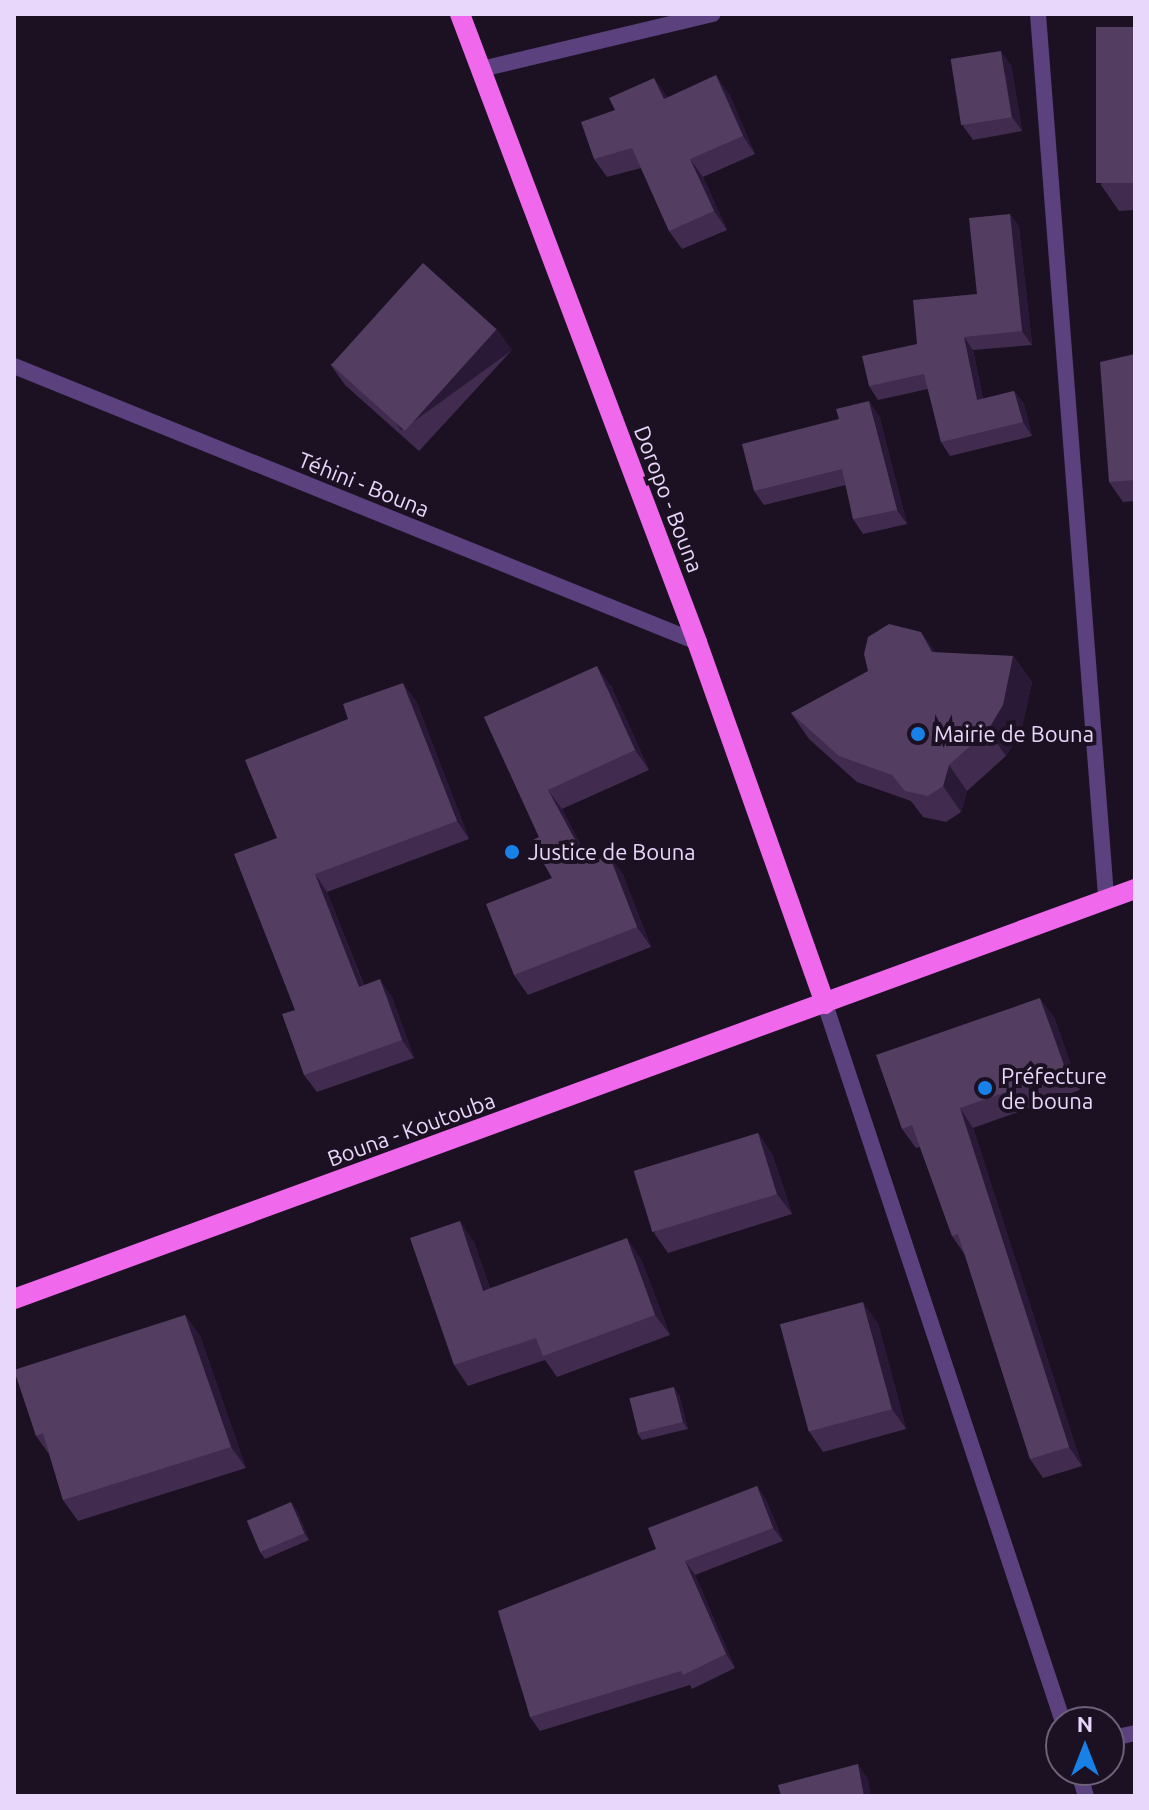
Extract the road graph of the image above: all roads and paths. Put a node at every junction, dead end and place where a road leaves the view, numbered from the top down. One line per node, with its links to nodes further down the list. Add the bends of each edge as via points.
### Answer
1 (460, 14): 4 (main road, Doropo - Bouna)
2 (713, 14): 4 (street)
3 (1038, 14): 8 (street)
4 (482, 69): 6 (main road, Doropo - Bouna)
5 (14, 366): 6 (street, Téhini - Bouna)
6 (697, 642): 9 (main road, Doropo - Bouna)
7 (1135, 889): 8 (main road, Bouna - Koutouba)
8 (1106, 896): 9 (main road, Bouna - Koutouba)
9 (825, 1004): 10 (main road, Bouna - Koutouba); 11 (street)
10 (14, 1299)
11 (1058, 1706)

